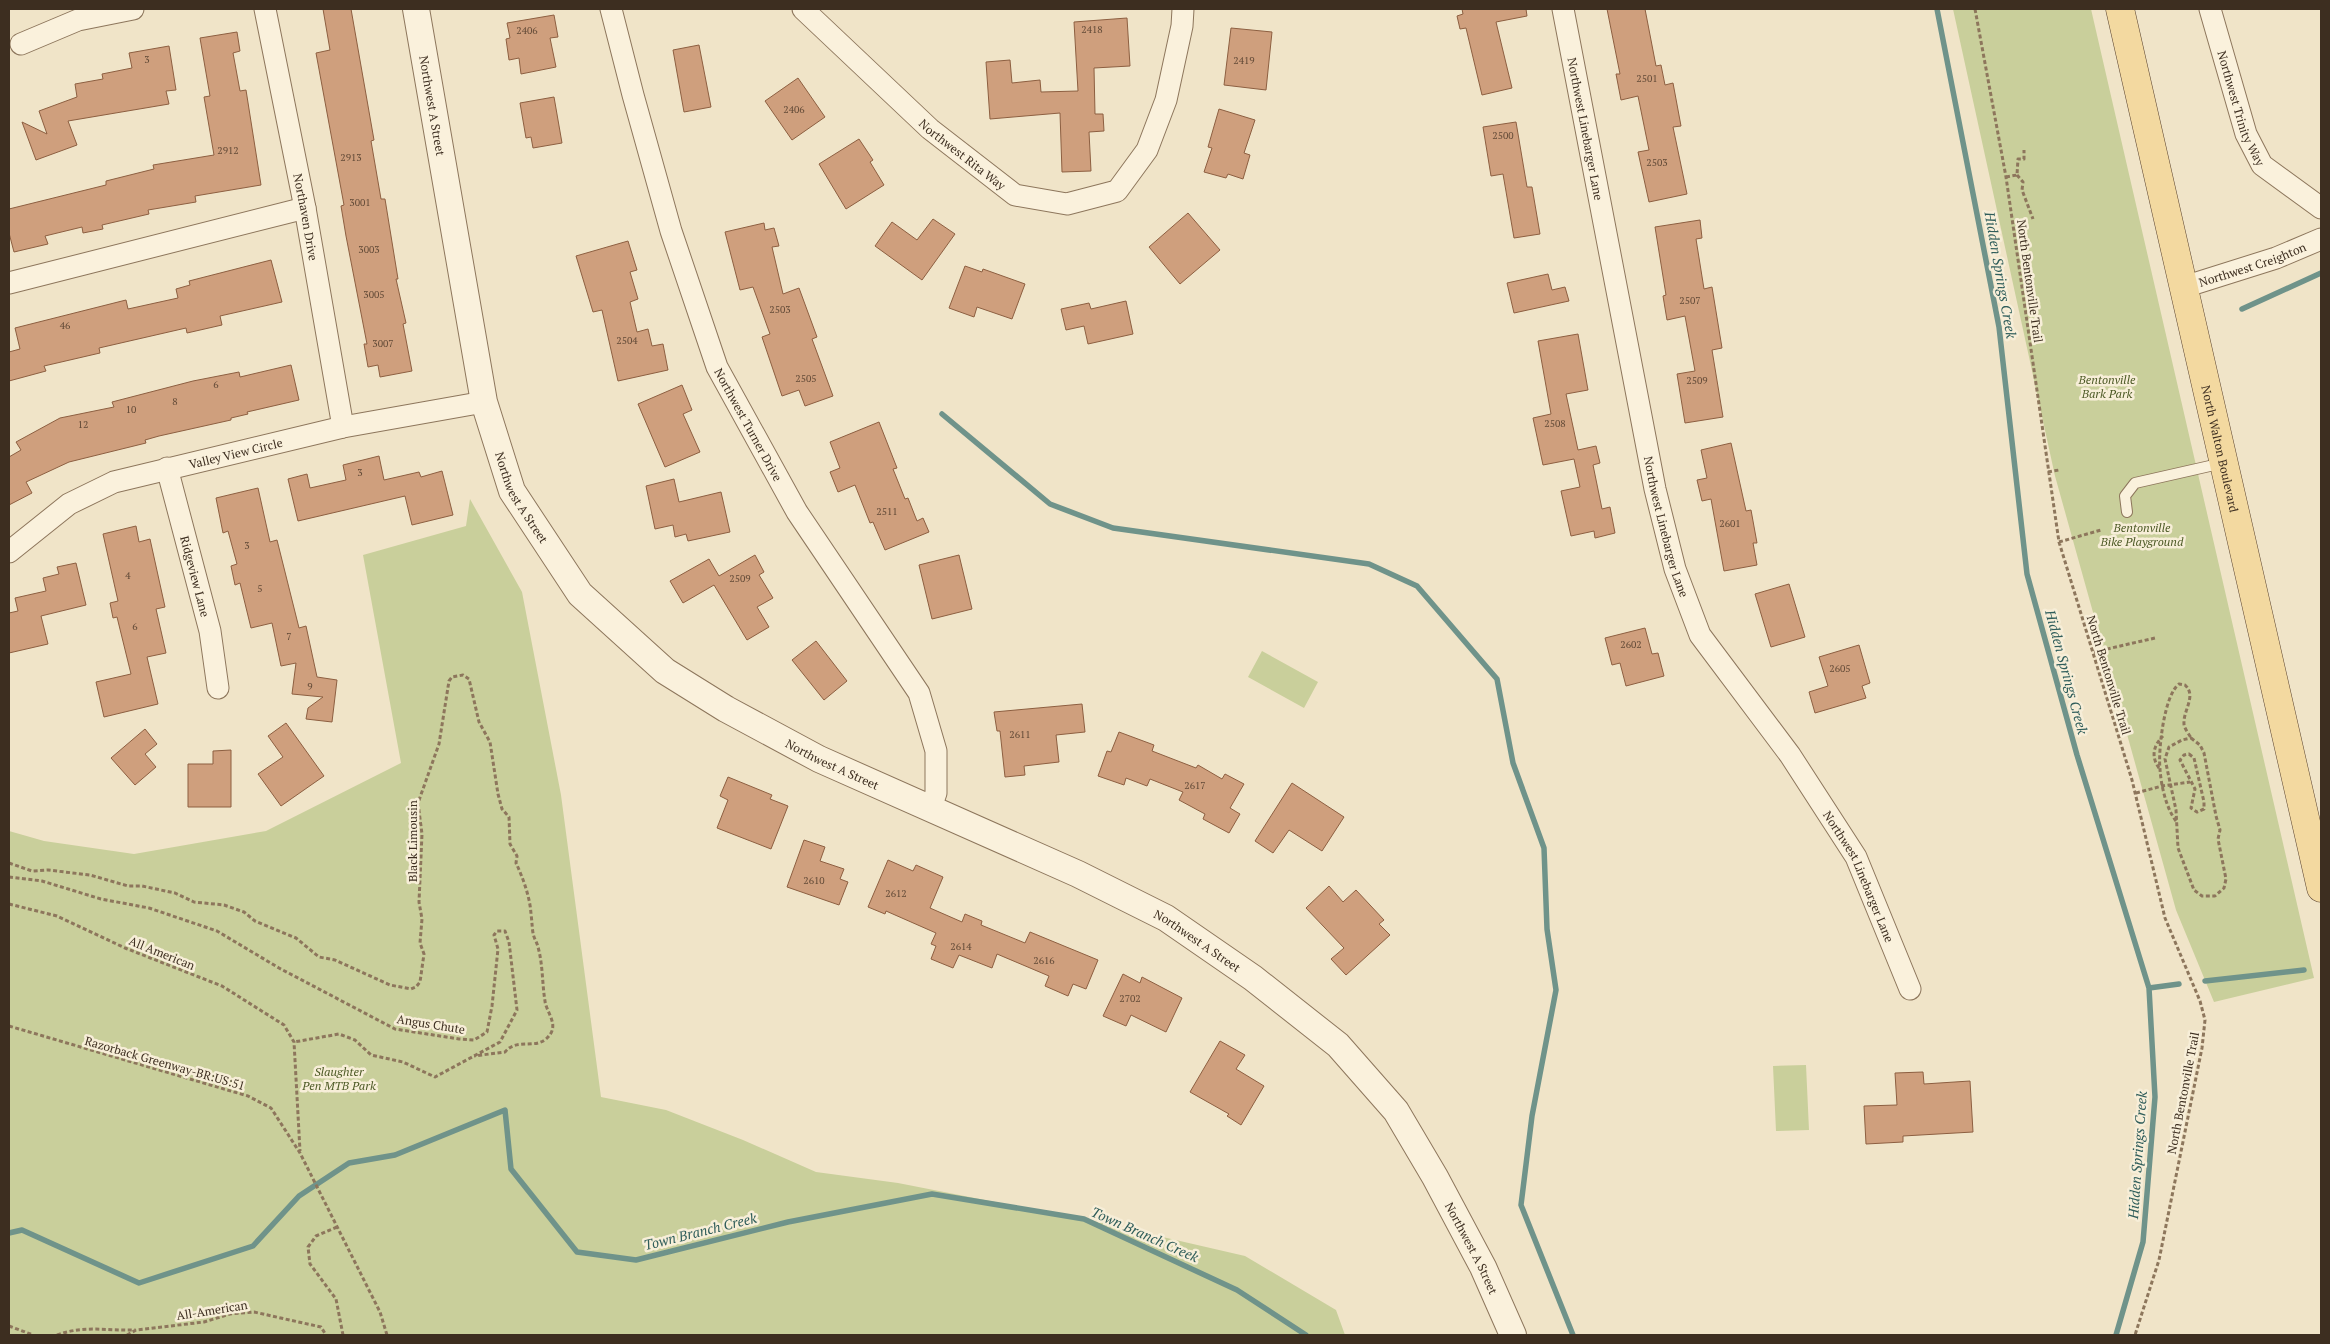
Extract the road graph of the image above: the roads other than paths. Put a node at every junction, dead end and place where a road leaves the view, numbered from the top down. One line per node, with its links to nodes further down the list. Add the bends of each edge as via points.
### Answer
1 (133, 9): 10 (street, via 78,20)
2 (265, 9): 11 (street, Northaven Drive)
3 (416, 9): 16 (street, Northwest A Street)
4 (611, 9): 23 (street, Northwest Turner Drive, via 671,231 717,367 797,512 919,693 936,751 936,792)
5 (803, 9): 6 (street, Northwest Rita Way, via 930,129 1015,195 1067,204 1117,191 1147,150 1166,100)
6 (1183, 9)
7 (1563, 9): 25 (street, Northwest Linebarger Lane, via 1655,489 1675,569 1700,635 1790,754 1856,856)
8 (2120, 9): 15 (main road, North Walton Boulevard)
9 (2210, 9): 12 (street, Northwest Trinity Way, via 2246,134 2262,165)
10 (21, 44)
11 (305, 208): 14 (street); 17 (street, Northaven Drive)
12 (2321, 208)
13 (2321, 238): 15 (street, Northwest Creighton, via 2276,258)
14 (9, 283)
15 (2184, 287): 18 (main road, North Walton Boulevard)
16 (484, 402): 17 (street, Valley View Circle); 23 (street, Northwest A Street, via 512,491 580,594 664,671 726,710 819,759)
17 (342, 427): 19 (street, Valley View Circle)
18 (2224, 463): 20 (lane, via 2134,483 2125,496); 24 (main road, North Walton Boulevard)
19 (167, 468): 21 (street, Valley View Circle, via 114,482 69,504); 22 (street, Ridgeview Lane, via 210,631)
20 (2127, 512)
21 (9, 552)
22 (218, 688)
23 (930, 810): 26 (street, Northwest A Street, via 1078,874 1166,918 1253,978 1338,1045 1396,1111 1478,1259)
24 (2321, 888)
25 (1910, 988)
26 (1513, 1335)

